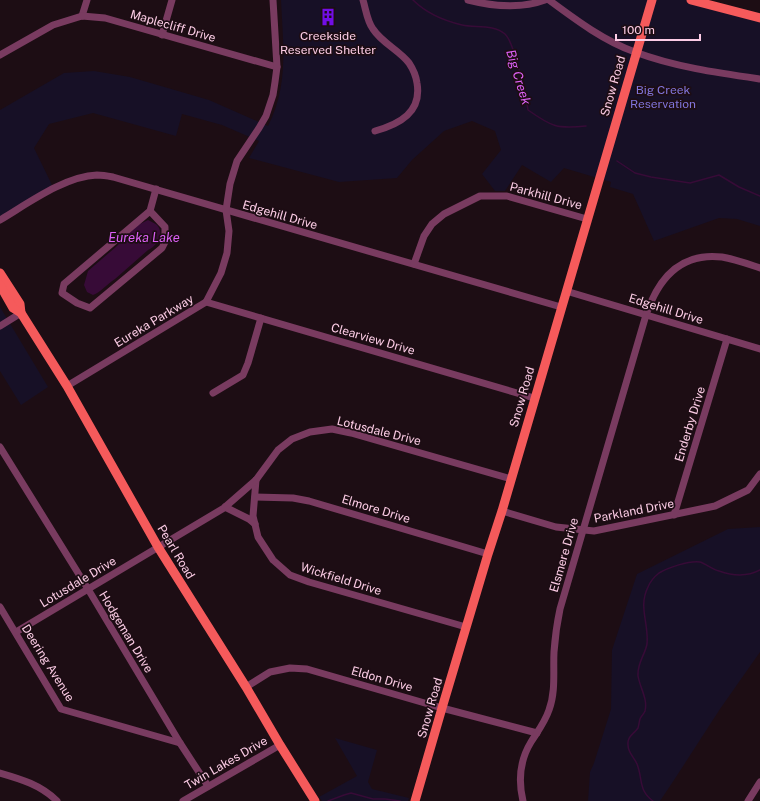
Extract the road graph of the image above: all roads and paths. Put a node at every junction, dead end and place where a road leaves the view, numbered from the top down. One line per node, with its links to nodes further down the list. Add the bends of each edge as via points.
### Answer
1 (87, 0): 10 (street)
2 (172, 0): 12 (street)
3 (273, 0): 15 (street, Eureka Parkway)
4 (363, 0): 17 (street, via 372,29 408,62 413,69 418,88 415,104 406,116 392,125)
5 (468, 0): 6 (street, via 500,6 530,4)
6 (544, 0)
7 (549, 0): 13 (street, via 596,33)
8 (652, 0): 13 (main road, Snow Road)
9 (691, 0): 11 (main road)
10 (82, 16): 12 (street, Maplecliff Drive, via 105,18); 14 (street, Maplecliff Drive, via 53,25)
11 (760, 18)
12 (162, 35): 15 (street, Maplecliff Drive)
13 (635, 53): 16 (street, via 688,68); 21 (main road, Snow Road)
14 (0, 55)
15 (276, 68): 19 (street, Eureka Parkway, via 273,95 266,116 236,161)
16 (760, 80)
17 (376, 130)
18 (156, 189): 19 (street, Edgehill Drive); 20 (street); 22 (street, Edgehill Drive, via 113,177 97,175 81,178 61,185)
19 (226, 210): 23 (street, Edgehill Drive); 28 (street, Eureka Parkway, via 229,230 227,253 221,273)
20 (150, 211): 20 (street, via 165,227 165,242 162,248 90,308 77,303 62,292 64,284)
21 (587, 219): 23 (street, Parkhill Drive, via 507,196 480,196 444,214 432,224 424,236); 27 (main road, Snow Road)
22 (0, 220)
23 (414, 264): 29 (street, Edgehill Drive)
24 (760, 268): 31 (street, Elsmere Drive, via 715,256 685,263 669,273 658,287)
25 (0, 273): 30 (main road, Pearl Road, via 20,304)
26 (0, 285): 30 (main road, Pearl Road, via 13,308)
27 (566, 291): 29 (main road, Snow Road); 31 (street, Edgehill Drive)
28 (206, 302): 32 (street, Clearview Drive); 36 (street, Eureka Parkway)
29 (562, 307): 38 (main road, Snow Road)
30 (21, 313): 33 (street); 36 (main road, Pearl Road)
31 (646, 315): 34 (street, Edgehill Drive); 48 (street, Elsmere Drive)
32 (261, 318): 37 (street, via 243,375); 38 (street, Clearview Drive)
33 (0, 326)
34 (727, 339): 35 (street, Edgehill Drive); 46 (street, Enderby Drive)
35 (760, 349)
36 (67, 386): 49 (main road, Pearl Road)
37 (213, 393)
38 (534, 398): 41 (main road, Snow Road)
39 (0, 447): 51 (street, Hodgeman Drive)
40 (760, 474): 46 (street, Parkland Drive, via 748,490 715,506)
41 (511, 479): 42 (street, Lotusdale Drive, via 332,429 310,432 292,440 278,450); 45 (main road, Snow Road)
42 (256, 480): 43 (street, Wickfield Drive); 44 (street, Lotusdale Drive)
43 (255, 497): 47 (street, Wickfield Drive); 50 (street, Elmore Drive, via 309,501)
44 (225, 507): 47 (street); 49 (street, Lotusdale Drive)
45 (502, 511): 48 (street, Parkland Drive, via 556,527); 50 (main road, Snow Road)
46 (674, 515): 48 (street, Parkland Drive, via 594,531)
47 (255, 524): 53 (street, Wickfield Drive, via 258,536 273,560 290,575)
48 (583, 530): 57 (street, Elsmere Drive, via 558,621 552,702 546,719)
49 (158, 547): 51 (street, Lotusdale Drive); 55 (main road, Pearl Road)
50 (488, 554): 53 (main road, Snow Road)
51 (88, 589): 54 (street, Lotusdale Drive); 58 (street, Hodgeman Drive)
52 (0, 607): 54 (street, Deering Avenue)
53 (466, 627): 56 (main road, Snow Road)
54 (16, 632): 58 (street, Deering Avenue, via 62,709)
55 (246, 687): 56 (street, Eldon Drive, via 270,672 290,668 307,669); 59 (main road, Pearl Road)
56 (442, 708): 57 (street, Eldon Drive); 63 (main road, Snow Road)
57 (537, 733): 67 (street, Elsmere Drive, via 522,763 520,782)
58 (180, 743): 62 (street, Hodgeman Drive)
59 (280, 745): 62 (street, Twin Lakes Drive); 66 (main road, Pearl Road)
60 (0, 773): 64 (street, via 25,780 48,792)
61 (760, 782): 68 (street)
62 (208, 786): 65 (street, Twin Lakes Drive)
63 (415, 800)
64 (57, 801)
65 (183, 801)
66 (315, 801)
67 (523, 801)
68 (748, 801)

